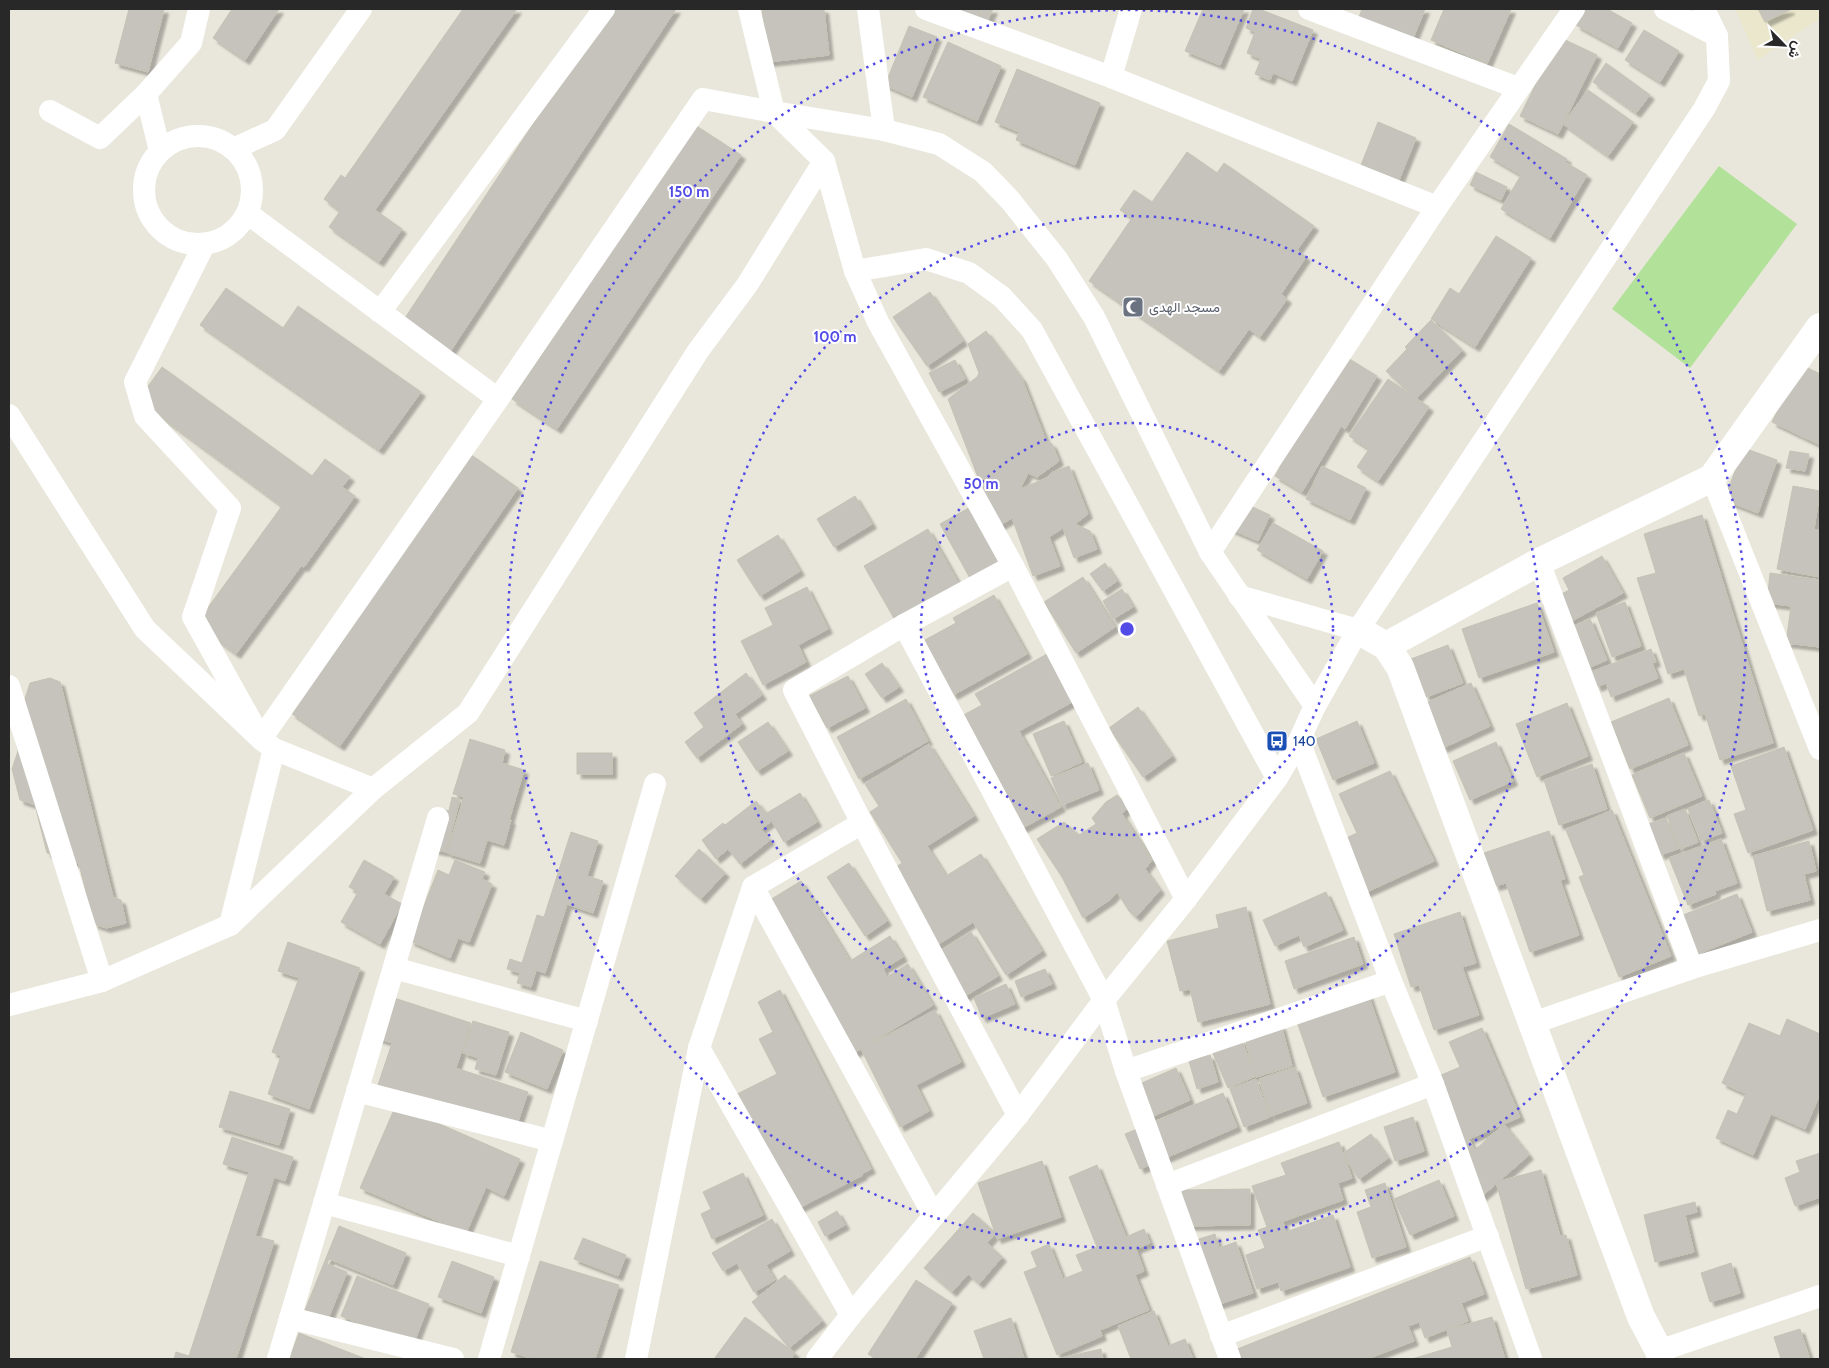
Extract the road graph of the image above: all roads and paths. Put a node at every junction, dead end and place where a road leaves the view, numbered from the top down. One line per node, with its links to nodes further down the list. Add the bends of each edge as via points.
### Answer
1 (199, 9): 15 (street, via 191,43)
2 (360, 9): 19 (street, via 275,130)
3 (604, 9): 26 (street)
4 (749, 9): 17 (street)
5 (868, 9): 18 (street)
6 (926, 9): 13 (street)
7 (1131, 9): 13 (street)
8 (1309, 9): 14 (street)
9 (1574, 9): 14 (street)
10 (1665, 9): 12 (street)
11 (1704, 9): 12 (street)
12 (1717, 36): 36 (street, via 1719,81 1704,109)
13 (1111, 77): 22 (street)
14 (1518, 88): 22 (street)
15 (146, 94): 16 (street, via 100,138); 20 (street)
16 (50, 110)
17 (774, 112): 18 (street); 21 (street); 28 (street, via 703,99)
18 (884, 130): 31 (street, via 939,144 983,172 1057,259 1094,317)
19 (233, 149): 20 (street, via 217,139 198,136 176,140); 23 (street, via 242,158 250,176 252,194)
20 (160, 151): 24 (street, via 150,164 144,182 144,202 151,219 164,233 184,244)
21 (824, 161): 25 (street); 46 (street, via 747,285 698,351 468,714)
22 (1437, 207): 31 (street)
23 (247, 213): 24 (street, via 222,239); 26 (street)
24 (204, 245): 42 (street, via 135,382 145,416 230,508 193,617)
25 (855, 271): 33 (street, via 878,322); 44 (street, via 926,259 969,273 1002,297 1032,330)
26 (380, 312): 28 (street)
27 (1820, 327): 30 (street)
28 (498, 399): 42 (street)
29 (9, 415): 42 (street, via 145,629)
30 (1712, 478): 32 (street); 43 (street)
31 (1210, 552): 34 (street)
32 (1539, 562): 37 (street); 54 (street)
33 (1013, 566): 35 (street); 50 (street)
34 (1239, 596): 36 (street); 39 (street)
35 (904, 625): 48 (street, via 794,690); 57 (street)
36 (1358, 630): 37 (street); 39 (street)
37 (1386, 646): 60 (street, via 1400,668)
38 (9, 686): 55 (street)
39 (1314, 706): 41 (street)
40 (1820, 715): 43 (street)
41 (1299, 740): 44 (street); 56 (street)
42 (268, 744): 46 (street); 51 (street)
43 (1819, 744)
44 (1277, 778): 50 (street)
45 (655, 784): 59 (street)
46 (373, 789): 51 (street)
47 (438, 818): 53 (street)
48 (862, 823): 49 (street); 65 (street)
49 (753, 887): 61 (street); 69 (street)
50 (1186, 899): 57 (street)
51 (230, 926): 55 (street)
52 (1820, 930): 54 (street)
53 (394, 968): 59 (street); 64 (street)
54 (1692, 968): 60 (street)
55 (102, 981): 58 (street)
56 (1390, 981): 62 (street); 63 (street)
57 (1104, 1000): 62 (street); 65 (street)
58 (9, 1005)
59 (587, 1021): 66 (street)
60 (1533, 1023): 76 (street)
61 (699, 1048): 73 (street); 80 (street)
62 (1126, 1071): 67 (street)
63 (1433, 1084): 67 (street); 70 (street)
64 (357, 1091): 66 (street); 68 (street)
65 (1018, 1115): 69 (street)
66 (552, 1141): 71 (street)
67 (1168, 1185): 75 (street)
68 (324, 1203): 71 (street); 74 (street)
69 (934, 1216): 73 (street)
70 (1488, 1236): 75 (street); 83 (street)
71 (519, 1256): 79 (street)
72 (1820, 1296): 76 (street)
73 (851, 1315): 81 (street)
74 (290, 1318): 77 (street); 78 (street)
75 (1222, 1336): 82 (street)
76 (1654, 1356)
77 (278, 1359)
78 (453, 1359)
79 (489, 1359)
80 (636, 1359)
81 (817, 1359)
82 (1230, 1359)
83 (1531, 1359)

